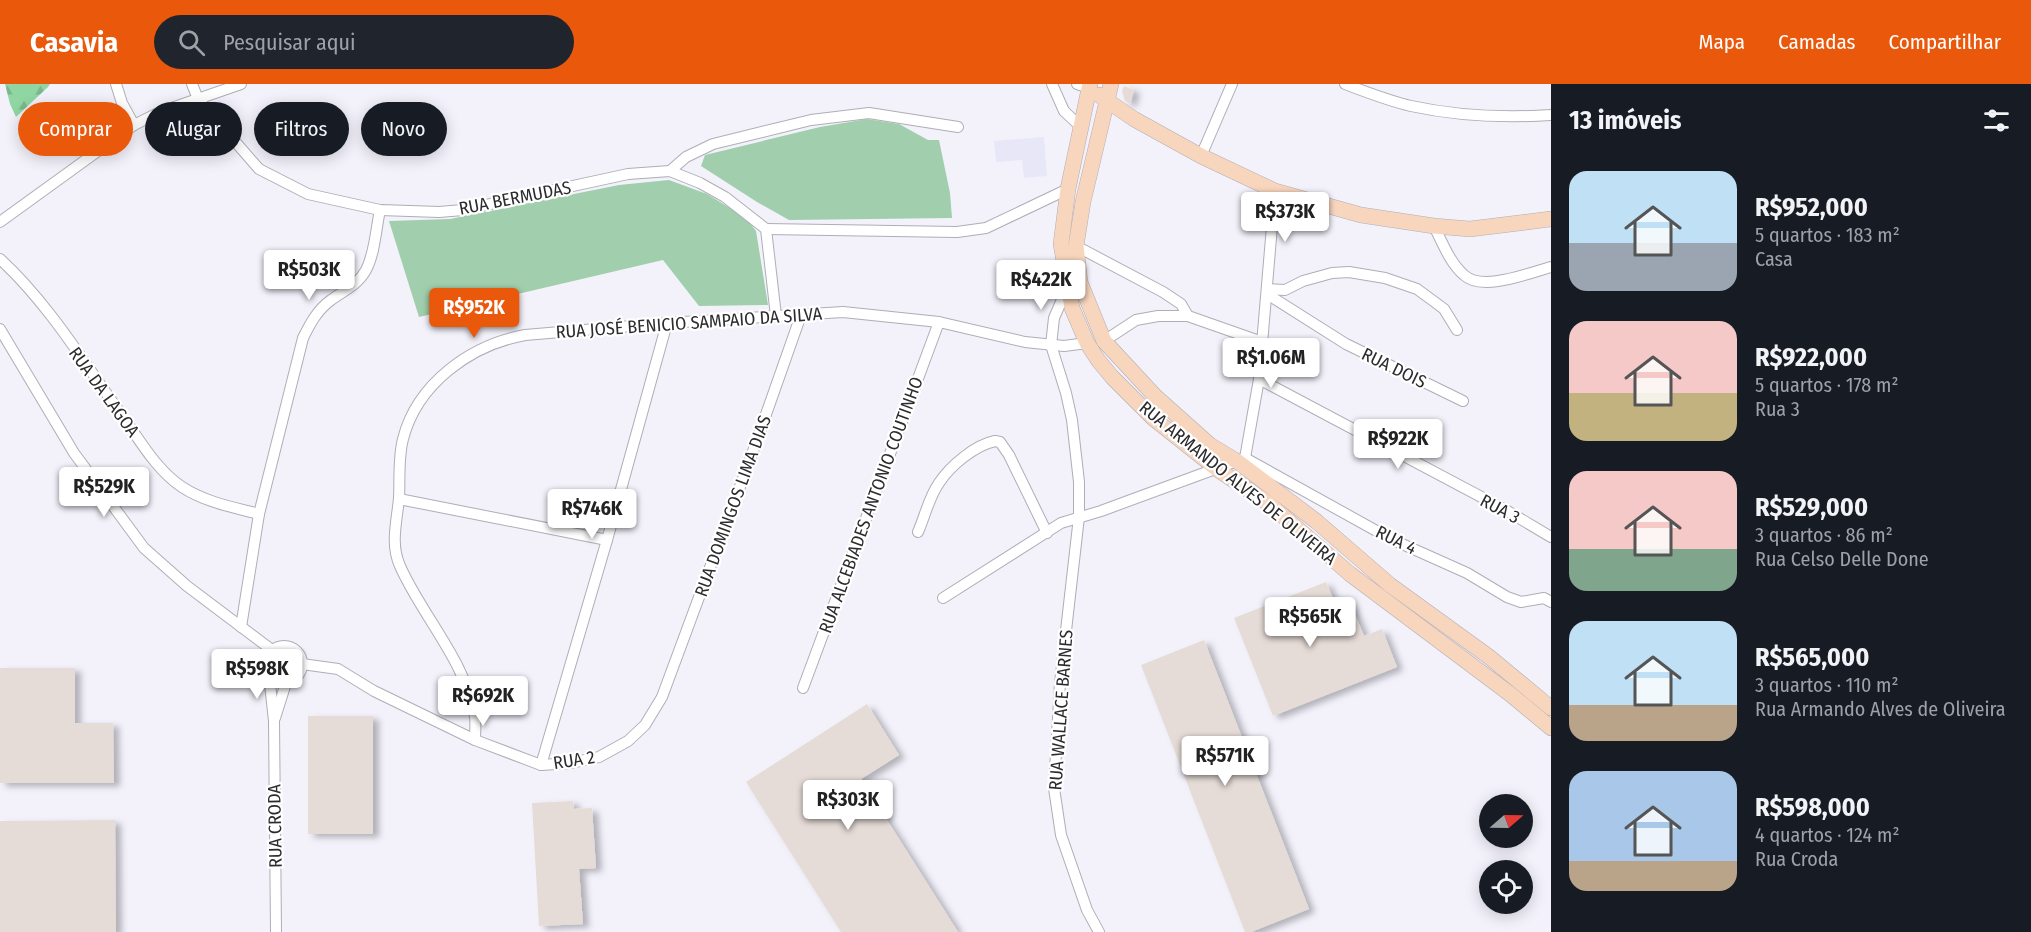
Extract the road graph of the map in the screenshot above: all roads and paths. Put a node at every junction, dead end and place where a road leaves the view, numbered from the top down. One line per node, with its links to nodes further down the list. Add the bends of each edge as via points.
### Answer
1 (116, 84): 14 (street)
2 (192, 84): 9 (street, RUA BERMUDAS)
3 (241, 84): 9 (street)
4 (1052, 84): 15 (street, via 1064,111)
5 (1111, 84): 10 (main road, RUA ARMANDO ALVES DE OLIVEIRA)
6 (1232, 84): 17 (street)
7 (1086, 85): 10 (main road); 15 (main road, RUA ARMANDO ALVES DE OLIVEIRA)
8 (1348, 85): 11 (street, via 1410,106 1449,112 1516,117)
9 (198, 99): 14 (street); 21 (street, RUA BERMUDAS, via 259,169 308,194)
10 (1106, 100): 12 (main road); 13 (main road, RUA ARMANDO ALVES DE OLIVEIRA)
11 (1551, 114)
12 (1134, 119): 13 (main road); 17 (main road)
13 (1100, 125): 15 (main road); 26 (main road, RUA ARMANDO ALVES DE OLIVEIRA)
14 (134, 126): 23 (street)
15 (1081, 127): 19 (main road, RUA ARMANDO ALVES DE OLIVEIRA)
16 (958, 128): 18 (street, via 869,113 847,115 713,144 686,157)
17 (1201, 156): 20 (main road)
18 (670, 171): 21 (street, RUA BERMUDAS, via 628,174 463,210); 25 (street, RUA BERMUDAS, via 725,197)
19 (1068, 189): 25 (street, via 986,228 957,232); 29 (main road, RUA ARMANDO ALVES DE OLIVEIRA, via 1061,244)
20 (1275, 192): 24 (main road, via 1361,215); 30 (street)
21 (380, 210): 47 (street, via 365,272 316,314 303,338)
22 (1551, 219): 24 (main road, via 1470,229)
23 (0, 222)
24 (1434, 226): 28 (street, via 1464,276 1472,280 1492,282)
25 (766, 228): 32 (street)
26 (1076, 246): 33 (street, via 1163,292 1181,304); 38 (main road, RUA ARMANDO ALVES DE OLIVEIRA, via 1080,282)
27 (0, 259): 47 (street, RUA DA LAGOA, via 49,314 170,478 201,497)
28 (1551, 267)
29 (1067, 288): 40 (main road, RUA ARMANDO ALVES DE OLIVEIRA); 41 (street, RUA WALLACE BARNES, via 1054,318)
30 (1267, 292): 37 (street, via 1285,290 1332,273 1386,278 1432,300 1444,309); 39 (street); 43 (street, RUA DOIS, via 1346,344)
31 (801, 315): 32 (street, RUA JOSÉ BENICIO SAMPAIO DA SILVA); 34 (street, RUA JOSÉ BENICIO SAMPAIO DA SILVA, via 843,312); 62 (street, RUA DOMINGOS LIMA DIAS)
32 (776, 316): 35 (street, RUA JOSÉ BENICIO SAMPAIO DA SILVA)
33 (1188, 316): 38 (street, via 1136,320); 39 (street)
34 (939, 322): 41 (street, RUA JOSÉ BENICIO SAMPAIO DA SILVA); 61 (street, RUA ALCEBIADES ANTONIO COUTINHO)
35 (667, 323): 46 (street, RUA JOSÉ BENICIO SAMPAIO DA SILVA, via 506,339 444,374 421,398 403,438); 52 (street)
36 (0, 329): 56 (street, via 74,453 144,548)
37 (1457, 330)
38 (1104, 341): 44 (main road, RUA ARMANDO ALVES DE OLIVEIRA, via 1210,445)
39 (1262, 342): 42 (street)
40 (1087, 343): 41 (street); 45 (main road, RUA ARMANDO ALVES DE OLIVEIRA, via 1112,377 1154,418)
41 (1051, 345): 48 (street, RUA WALLACE BARNES, via 1072,420)
42 (1259, 379): 44 (street); 51 (street, RUA 3)
43 (1463, 401)
44 (1242, 460): 45 (street); 55 (street, RUA 4, via 1507,597 1521,602); 63 (main road, RUA ARMANDO ALVES DE OLIVEIRA, via 1390,585 1488,656)
45 (1217, 469): 48 (street); 65 (main road, RUA ARMANDO ALVES DE OLIVEIRA, via 1269,503 1350,574)
46 (399, 499): 52 (street); 66 (street, RUA JOSÉ BENICIO SAMPAIO DA SILVA, via 397,557 461,675 475,717)
47 (259, 514): 56 (street)
48 (1079, 517): 50 (street); 69 (street, RUA WALLACE BARNES, via 1060,683 1054,788 1061,835 1087,910)
49 (918, 532): 50 (street, via 946,474 972,452 990,442 1000,442)
50 (1047, 533): 54 (street)
51 (1551, 537)
52 (607, 540): 67 (street)
53 (1551, 588): 55 (street)
54 (942, 598)
55 (1548, 600)
56 (241, 627): 57 (street)
57 (272, 650): 58 (street, via 291,648 301,657); 59 (street, via 266,662)
58 (302, 664): 60 (street, via 298,676); 66 (street, RUA 2, via 338,669)
59 (269, 675): 60 (street); 64 (street, RUA CRODA)
60 (286, 683): 64 (street, RUA CRODA)
61 (803, 688)
62 (662, 697): 67 (street, RUA 2, via 645,725 600,758)
63 (1551, 708)
64 (274, 721): 68 (street, RUA CRODA)
65 (1551, 728)
66 (475, 740): 67 (street, RUA 2)
67 (541, 765)
68 (276, 932)
69 (1099, 932)

